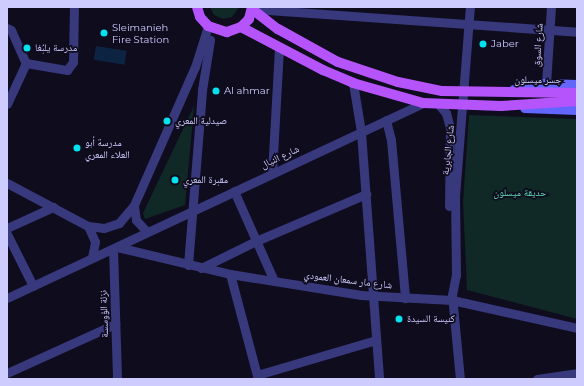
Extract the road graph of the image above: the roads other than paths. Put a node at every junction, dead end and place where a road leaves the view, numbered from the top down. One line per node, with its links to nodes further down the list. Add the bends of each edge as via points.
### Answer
1 (74, 7): 16 (street, via 73,62 66,70)
2 (197, 7): 12 (main road, via 200,17)
3 (465, 7): 9 (street)
4 (470, 7): 53 (street, شارع الجابرية, via 455,196 456,275)
5 (551, 7): 13 (street, شارع السوق)
6 (252, 8): 7 (street); 10 (main road); 20 (main road, جسر ميسلون, via 278,30 338,62 398,82)
7 (318, 10): 8 (street)
8 (354, 11): 9 (street)
9 (464, 23): 13 (street); 20 (street)
10 (241, 26): 12 (main road, via 227,32); 15 (main road)
11 (7, 28): 16 (street, via 11,30)
12 (210, 28): 35 (street); 37 (street)
13 (551, 30): 14 (street); 18 (street, شارع السوق)
14 (577, 32)
15 (279, 47): 17 (main road); 31 (street)
16 (26, 64): 25 (street)
17 (353, 83): 24 (main road); 30 (street)
18 (546, 84): 19 (main road); 22 (main road)
19 (577, 85)
20 (459, 92): 22 (main road, جسر ميسلون)
21 (577, 92): 22 (main road, جسر ميسلون)
22 (500, 93)
23 (577, 101): 27 (main road)
24 (423, 102): 26 (main road); 29 (street, شارع النيال)
25 (7, 104)
26 (439, 105): 27 (main road); 53 (street, via 446,113 450,128)
27 (501, 106): 28 (main road)
28 (577, 110)
29 (386, 120): 30 (street, شارع النيال); 52 (street, via 391,140)
30 (361, 132): 31 (street, شارع النيال); 34 (street)
31 (272, 173): 33 (street, شارع النيال)
32 (7, 183): 36 (street)
33 (234, 192): 37 (street, شارع النيال); 42 (street)
34 (366, 194): 42 (street); 50 (street)
35 (134, 205): 38 (street, via 119,223 104,228); 40 (street, via 136,220)
36 (53, 207): 38 (street); 39 (street)
37 (191, 212): 40 (street, شارع النيال); 45 (street)
38 (88, 226): 44 (street, via 96,242)
39 (7, 228)
40 (147, 232): 43 (street, شارع النيال)
41 (7, 234): 49 (street)
42 (256, 241): 46 (street); 48 (street)
43 (115, 248): 44 (street, شارع النيال); 45 (street, شارع مار سمعان العمودي); 54 (street, نزلة الؤوسسة)
44 (92, 258): 49 (street, شارع النيال)
45 (188, 265): 46 (street, شارع مار سمعان العمودي)
46 (201, 268): 47 (street, شارع مار سمعان العمودي)
47 (230, 274): 48 (street, شارع مار سمعان العمودي); 59 (street)
48 (274, 281): 50 (street, شارع مار سمعان العمودي)
49 (33, 286): 51 (street, شارع النيال)
50 (373, 296): 52 (street, شارع مار سمعان العمودي); 56 (street)
51 (7, 298)
52 (405, 298): 53 (street, شارع مار سمعان العمودي)
53 (452, 298): 55 (street, شارع مار سمعان العمودي); 62 (street)
54 (115, 324): 57 (street); 60 (street, نزلة الؤوسسة)
55 (577, 328)
56 (376, 340): 59 (street); 61 (street)
57 (7, 373)
58 (573, 376): 63 (street)
59 (258, 377)
60 (117, 379)
61 (379, 379)
62 (460, 379)
63 (537, 379)

